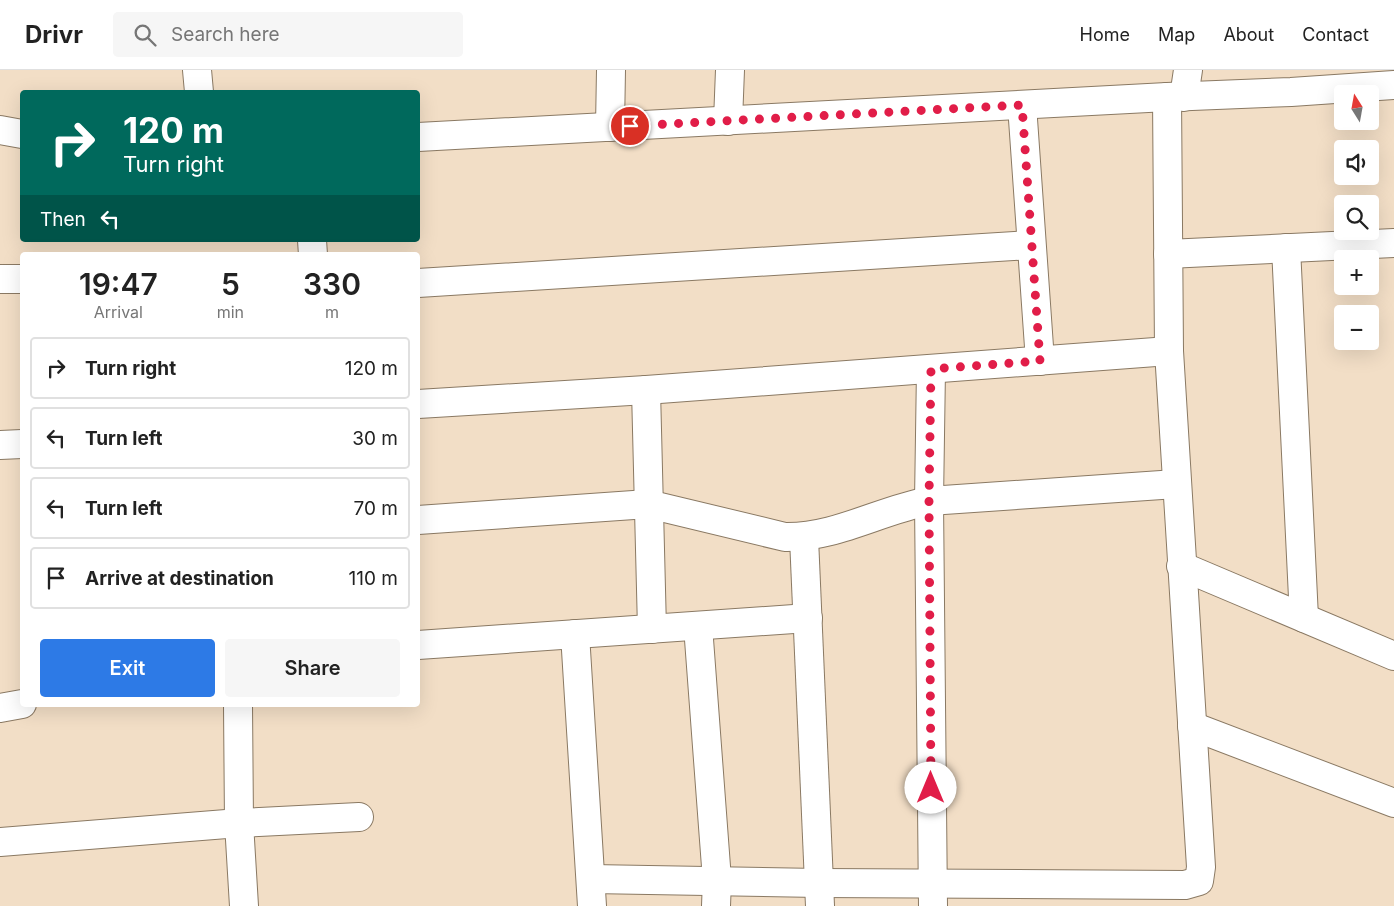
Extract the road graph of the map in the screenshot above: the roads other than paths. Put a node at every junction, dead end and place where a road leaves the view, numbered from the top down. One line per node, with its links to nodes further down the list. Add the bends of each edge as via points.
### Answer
1 (198, 70): 7 (street)
2 (611, 70): 11 (street)
3 (730, 70): 10 (street)
4 (1188, 70): 8 (street)
5 (1319, 80): 6 (street); 8 (street)
6 (1394, 85)
7 (199, 90)
8 (1176, 97): 9 (street); 18 (street)
9 (1022, 105): 10 (street); 16 (street)
10 (728, 121): 11 (street)
11 (610, 127): 14 (street)
12 (0, 130): 13 (street)
13 (20, 134)
14 (420, 137)
15 (1394, 243): 17 (street)
16 (1031, 245): 21 (street); 23 (street)
17 (1286, 248): 18 (street); 36 (street)
18 (1168, 254): 22 (street)
19 (0, 279): 20 (street)
20 (20, 280)
21 (420, 283)
22 (1169, 351): 23 (street); 29 (street)
23 (1040, 361): 24 (street)
24 (931, 369): 25 (street); 30 (street)
25 (646, 390): 26 (street); 31 (street)
26 (420, 404)
27 (20, 444): 28 (street)
28 (0, 445)
29 (1176, 484): 30 (street); 34 (street)
30 (929, 501): 33 (street); 53 (street)
31 (648, 504): 32 (street); 33 (street, via 785,538); 38 (street)
32 (420, 520)
33 (804, 538): 35 (street)
34 (1181, 566): 36 (street); 45 (street)
35 (808, 618): 37 (street); 52 (street)
36 (1304, 618): 41 (street)
37 (698, 626): 38 (street); 51 (street)
38 (652, 629): 39 (street)
39 (575, 634): 40 (street); 50 (street)
40 (420, 645)
41 (1394, 656)
42 (20, 704): 44 (street)
43 (238, 707): 48 (street)
44 (0, 708)
45 (1192, 726): 46 (street); 54 (street, via 1201,867 1199,881 1186,885)
46 (1394, 803)
47 (359, 817): 48 (street)
48 (240, 824): 49 (street); 55 (street)
49 (0, 842)
50 (591, 879): 51 (street); 56 (street)
51 (717, 893): 52 (street)
52 (820, 895): 53 (street)
53 (932, 895): 54 (street)
54 (1059, 896)
55 (244, 906)
56 (592, 906)

